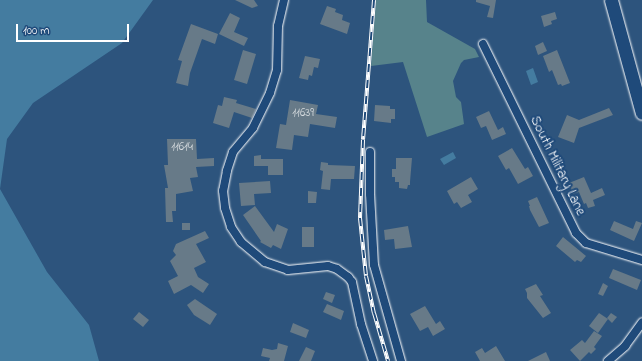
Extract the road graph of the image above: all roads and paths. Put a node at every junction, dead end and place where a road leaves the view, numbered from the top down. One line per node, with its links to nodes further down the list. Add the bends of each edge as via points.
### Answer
1 (284, 0): 8 (street, via 278,26 275,78 252,128 233,152 223,191 225,208 231,226 241,242 265,262 288,270 328,266 348,277 352,282 361,324)
2 (611, 0): 4 (main road)
3 (483, 44): 6 (street, South Military Lane, via 576,233 586,243)
4 (642, 113)
5 (370, 152): 9 (street, via 374,265)
6 (642, 260)
7 (642, 323): 10 (street, via 625,346)
8 (373, 361)
9 (401, 361)
10 (608, 361)

